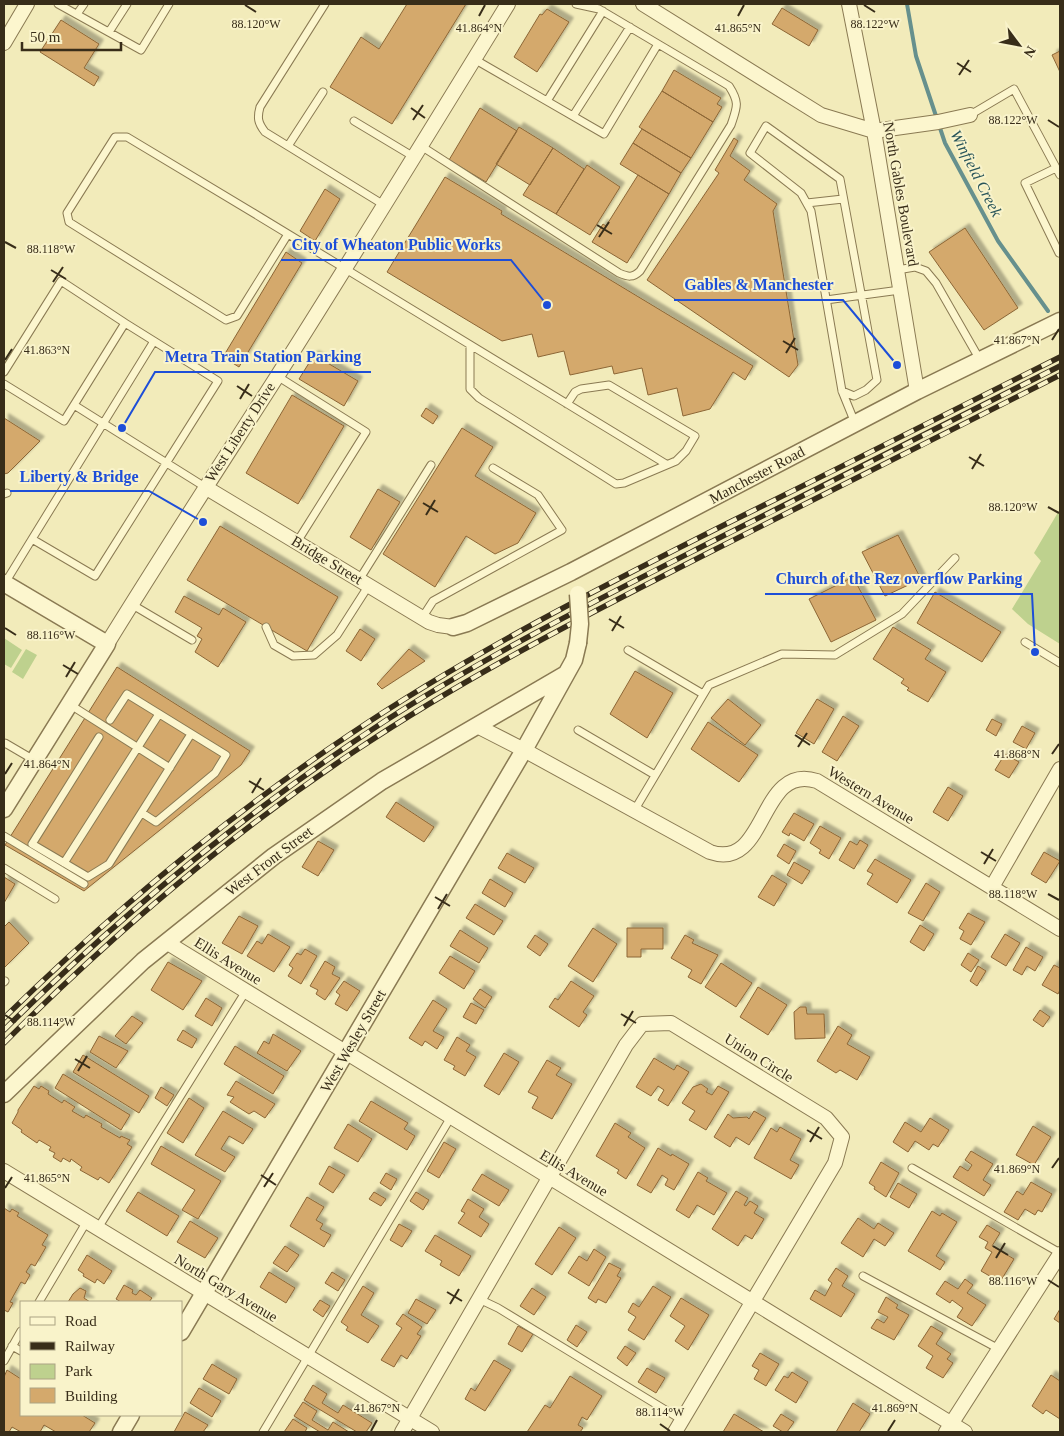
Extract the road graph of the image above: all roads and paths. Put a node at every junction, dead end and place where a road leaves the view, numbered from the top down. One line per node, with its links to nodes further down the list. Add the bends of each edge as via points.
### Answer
1 (27, 4): 15 (street)
2 (58, 4): 12 (lane)
3 (84, 4): 12 (lane)
4 (127, 4): 14 (lane)
5 (168, 4): 14 (lane, via 141,50)
6 (326, 4): 24 (lane, via 260,107 257,117 265,132)
7 (508, 4): 17 (street, West Liberty Drive)
8 (576, 4): 11 (lane)
9 (643, 4): 23 (street, via 821,116)
10 (849, 4): 23 (street, North Gables Boulevard)
11 (603, 11): 13 (lane); 19 (lane)
12 (78, 14): 14 (lane)
13 (630, 27): 16 (lane); 21 (lane)
14 (109, 32)
15 (4, 43)
16 (658, 44): 21 (lane, via 604,134); 25 (lane, via 729,86 737,106 730,125 635,276 619,273)
17 (474, 59): 19 (lane); 25 (street, West Liberty Drive)
18 (323, 92): 24 (lane)
19 (547, 101): 21 (lane)
20 (970, 115): 23 (street); 26 (lane, via 1014,89)
21 (573, 116)
22 (354, 121): 25 (lane)
23 (874, 131): 34 (street, North Gables Boulevard)
24 (288, 146): 30 (lane)
25 (418, 152): 30 (street, West Liberty Drive)
26 (1056, 168): 27 (lane); 32 (lane, via 1025,183)
27 (1060, 175)
28 (843, 199): 29 (lane); 29 (lane, via 840,179 766,126 750,153 801,193); 36 (lane)
29 (807, 202): 37 (lane)
30 (384, 205): 33 (street, West Liberty Drive)
31 (288, 234): 31 (lane, via 127,137 115,137 67,213 69,222 226,320 236,316); 33 (lane)
32 (1060, 252)
33 (344, 268): 41 (lane); 44 (street, West Liberty Drive)
34 (897, 270): 35 (street, North Gables Boulevard); 42 (lane, via 915,267 926,271)
35 (900, 290): 36 (lane); 47 (street, North Gables Boulevard)
36 (861, 296): 37 (lane); 46 (lane, via 877,380 854,396)
37 (826, 300): 46 (lane)
38 (1060, 321): 42 (street, Manchester Road)
39 (125, 323): 40 (lane); 43 (lane, via 61,281); 49 (lane)
40 (154, 341): 50 (lane); 52 (lane, via 218,380)
41 (470, 345): 48 (lane); 53 (lane, via 470,389 479,398 616,484)
42 (980, 360): 47 (street, Manchester Road)
43 (4, 372)
44 (277, 376): 56 (street, West Liberty Drive); 58 (lane, via 366,432)
45 (4, 384): 49 (lane, via 64,420)
46 (842, 391): 51 (lane)
47 (917, 391): 51 (street, Manchester Road)
48 (567, 404): 53 (lane); 53 (lane, via 581,389 609,385 695,436 676,461)
49 (74, 405): 50 (lane)
50 (103, 423): 52 (lane); 57 (lane)
51 (855, 423): 60 (street, Manchester Road)
52 (166, 462): 56 (lane); 57 (lane, via 94,576)
53 (666, 464)
54 (431, 465): 61 (lane)
55 (493, 468): 64 (lane, via 538,495 562,530 433,600)
56 (205, 486): 58 (street, Bridge Street); 63 (street, West Liberty Drive)
57 (32, 539): 62 (lane)
58 (297, 542): 61 (street, Bridge Street)
59 (955, 558): 73 (lane, via 902,614 835,655 782,654 709,685)
60 (571, 572): 66 (street, Manchester Road, via 467,624); 72 (street, bridge, via 578,594 580,624 574,660)
61 (364, 582): 64 (street, Bridge Street); 65 (lane, via 337,635 314,655 293,656 274,645)
62 (4, 583): 69 (street)
63 (131, 604): 67 (lane); 69 (street, West Liberty Drive)
64 (422, 618): 66 (street, Bridge Street)
65 (266, 627)
66 (453, 627)
67 (192, 640)
68 (1025, 642): 71 (lane)
69 (107, 644): 74 (street, West Liberty Drive)
70 (628, 650): 73 (lane)
71 (1060, 663)
72 (568, 673): 77 (street, West Front Street); 83 (street, West Wesley Street)
73 (703, 694): 87 (lane)
74 (69, 704): 82 (lane); 84 (street, West Liberty Drive)
75 (160, 714): 76 (lane, via 127,694); 79 (lane); 82 (lane)
76 (110, 720)
77 (477, 726): 83 (street); 98 (street, West Front Street, via 382,781 322,822)
78 (578, 730): 87 (lane)
79 (191, 734): 85 (lane); 90 (lane, via 226,755 215,773 156,822)
80 (99, 737): 92 (lane, via 32,844)
81 (4, 744): 84 (lane)
82 (138, 747): 85 (lane); 92 (lane)
83 (524, 750): 89 (street, Western Avenue); 100 (street, West Wesley Street)
84 (34, 760): 88 (street, West Liberty Drive)
85 (170, 768): 90 (lane)
86 (1060, 769): 95 (street)
87 (655, 775): 89 (lane)
88 (4, 809)
89 (634, 811): 95 (street, Western Avenue, via 710,852 726,855 734,853 754,834 783,787 796,778 810,778)
90 (142, 813): 92 (lane, via 109,864 88,877)
91 (4, 836): 94 (lane)
92 (64, 862)
93 (4, 868): 96 (lane)
94 (84, 884)
95 (992, 887): 97 (street, Western Avenue)
96 (55, 899)
97 (1060, 929)
98 (166, 942): 99 (street, Ellis Avenue); 101 (street, West Front Street)
99 (246, 991): 100 (street, Ellis Avenue); 106 (lane)
100 (346, 1052): 102 (street, Ellis Avenue); 109 (street, West Wesley Street)
101 (4, 1094)
102 (451, 1117): 105 (street, Ellis Avenue); 118 (lane)
103 (912, 1168): 107 (lane)
104 (4, 1171): 106 (street, North Gary Avenue)
105 (550, 1177): 110 (street); 112 (street, Ellis Avenue); 112 (street, Union Circle, via 626,1045 642,1024 678,1027 826,1118 842,1137 835,1163)
106 (92, 1225): 109 (street, North Gary Avenue); 111 (lane)
107 (1060, 1253): 116 (street)
108 (863, 1276): 116 (lane)
109 (204, 1294): 113 (street, West Wesley Street); 118 (street, North Gary Avenue)
110 (479, 1299): 121 (street); 122 (lane, via 498,1308)
111 (40, 1301)
112 (753, 1302): 122 (street); 123 (street, Ellis Avenue)
113 (182, 1330)
114 (20, 1333): 115 (lane)
115 (12, 1346): 117 (lane); 119 (lane)
116 (999, 1349): 123 (street)
117 (20, 1351)
118 (308, 1357): 121 (street, North Gary Avenue); 125 (lane)
119 (4, 1361)
120 (130, 1416): 124 (street)
121 (410, 1419): 126 (street); 127 (street, North Gary Avenue)
122 (678, 1426)
123 (948, 1428): 128 (street, Ellis Avenue)
124 (121, 1432)
125 (263, 1432)
126 (402, 1432)
127 (432, 1432)
128 (964, 1432)

